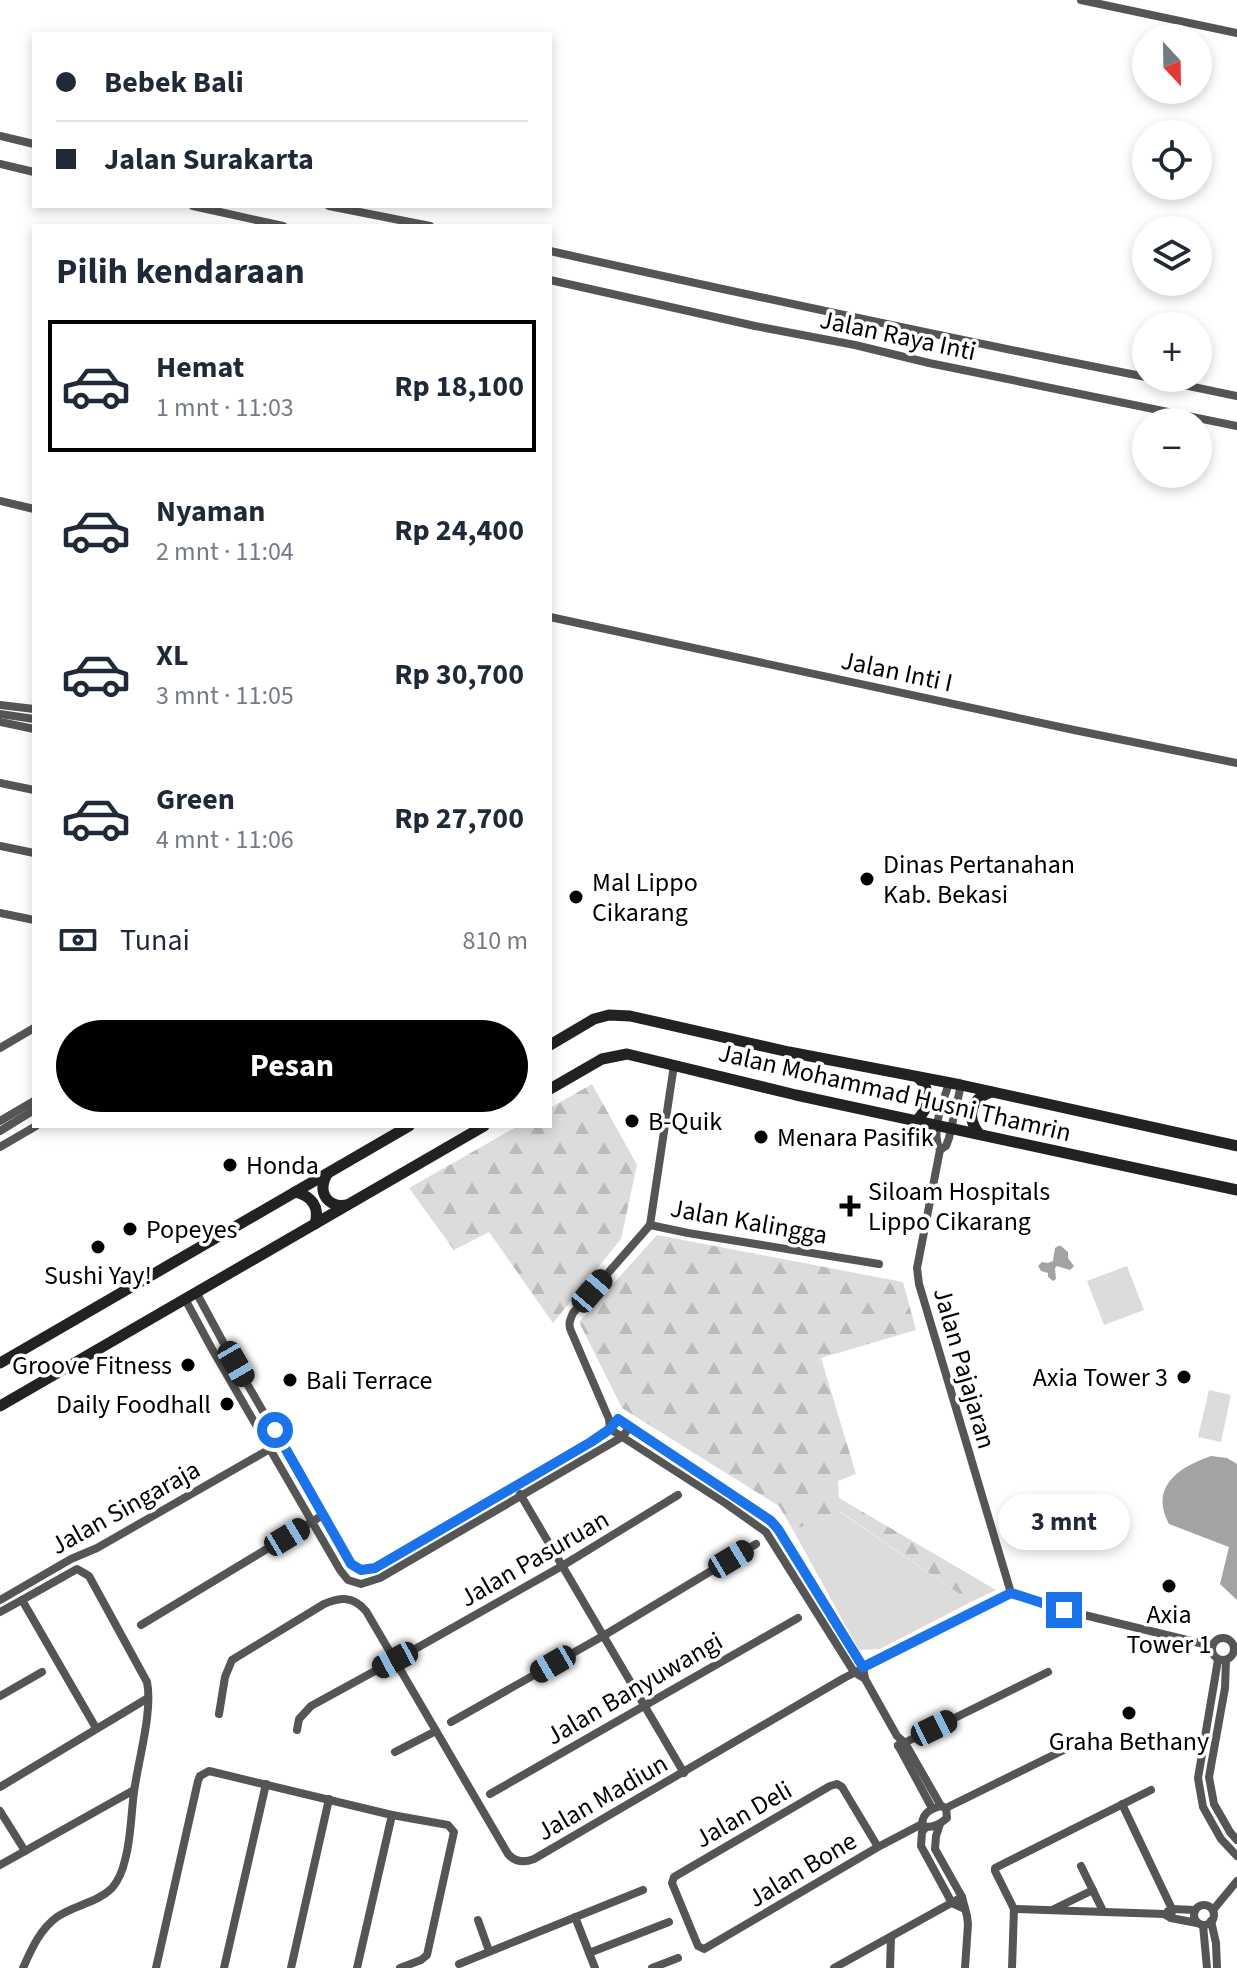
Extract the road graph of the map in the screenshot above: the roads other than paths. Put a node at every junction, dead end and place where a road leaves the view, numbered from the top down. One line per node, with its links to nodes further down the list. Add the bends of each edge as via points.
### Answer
1 (1081, 0): 2 (street)
2 (1237, 33)
3 (0, 136): 4 (street)
4 (32, 144)
5 (0, 164): 6 (street)
6 (32, 172)
7 (202, 208): 9 (street)
8 (339, 208): 10 (street)
9 (274, 224)
10 (420, 224)
11 (552, 251): 13 (street, Jalan Raya Inti)
12 (552, 280): 16 (street, Jalan Raya Inti)
13 (1132, 375)
14 (1212, 391): 15 (street, Jalan Raya Inti)
15 (1237, 396)
16 (1237, 426)
17 (0, 501): 18 (street)
18 (32, 509)
19 (552, 617): 25 (street, Jalan Inti I)
20 (0, 705): 22 (street)
21 (0, 714): 22 (street)
22 (31, 714)
23 (0, 722): 24 (street)
24 (32, 729)
25 (1237, 763)
26 (0, 783): 27 (street)
27 (32, 790)
28 (0, 846): 29 (street)
29 (32, 853)
30 (0, 913): 31 (street)
31 (32, 920)
32 (32, 1029): 34 (street)
33 (552, 1044): 36 (street, Jalan Mohammad Husni Thamrin, via 594,1019 619,1015)
34 (0, 1048)
35 (674, 1065): 38 (street, Jalan Mohammad Husni Thamrin, via 617,1055); 43 (street, Jalan Mohammad Husni Thamrin); 59 (street)
36 (918, 1076): 37 (street, Jalan Mohammad Husni Thamrin); 43 (street, via 928,1099)
37 (955, 1084): 39 (street, Jalan Mohammad Husni Thamrin); 44 (street, Jalan Pajajaran); 48 (street, Jalan Pajajaran)
38 (552, 1088)
39 (993, 1092): 50 (street, via 971,1108); 51 (street, Jalan Mohammad Husni Thamrin)
40 (32, 1102): 42 (street)
41 (32, 1111): 49 (street)
42 (0, 1121)
43 (916, 1121): 44 (street, Jalan Mohammad Husni Thamrin)
44 (937, 1125): 48 (street, Jalan Mohammad Husni Thamrin); 53 (street, Jalan Pajajaran)
45 (33, 1128): 52 (street)
46 (406, 1128): 54 (street)
47 (481, 1128): 57 (street)
48 (952, 1129): 50 (street, Jalan Mohammad Husni Thamrin); 53 (street, Jalan Pajajaran)
49 (0, 1131)
50 (979, 1134): 55 (street, Jalan Mohammad Husni Thamrin)
51 (1237, 1146)
52 (0, 1147)
53 (940, 1150): 76 (street, Jalan Pajajaran, via 917,1268 919,1284)
54 (328, 1173): 56 (street); 57 (street, via 322,1193 328,1202)
55 (1237, 1190)
56 (295, 1192): 58 (street, via 311,1199 318,1216); 62 (street)
57 (348, 1205): 58 (street)
58 (315, 1224): 61 (street)
59 (650, 1225): 60 (street, Jalan Kalingga); 64 (street, Jalan Kalingga, via 570,1319)
60 (879, 1264)
61 (191, 1296): 63 (street); 67 (street); 68 (street)
62 (0, 1363)
63 (0, 1406)
64 (611, 1421): 65 (street); 66 (street); 69 (street)
65 (629, 1428): 66 (street); 87 (street, via 771,1521)
66 (622, 1437): 71 (street); 89 (street, via 766,1532)
67 (282, 1442): 68 (street, Jalan Singaraja); 72 (street)
68 (270, 1449): 73 (street); 77 (street, Jalan Singaraja)
69 (515, 1485): 71 (street); 72 (street, via 375,1568 361,1570 351,1564)
70 (678, 1495): 75 (street, Jalan Pasuruan)
71 (521, 1496): 73 (street, via 361,1584 348,1580); 75 (street)
72 (323, 1515): 73 (street)
73 (311, 1522): 81 (street)
74 (756, 1544): 82 (street)
75 (562, 1566): 82 (street); 84 (street, Jalan Pasuruan)
76 (1011, 1593): 83 (street); 87 (street, Jalan Madiun)
77 (0, 1600)
78 (22, 1600): 79 (street); 93 (street, via 77,1569 89,1576 143,1673); 97 (street)
79 (0, 1612)
80 (798, 1618): 94 (street, Jalan Banyuwangi)
81 (141, 1625)
82 (603, 1636): 94 (street); 96 (street)
83 (1212, 1646): 86 (street); 86 (street, via 1217,1639 1232,1641 1233,1656)
84 (408, 1653)
85 (395, 1660): 95 (street, Jalan Madiun, via 361,1605 339,1597 232,1660); 98 (street, via 311,1706); 99 (street, Jalan Madiun)
86 (1222, 1660): 116 (street, via 1225,1688 1209,1777 1214,1804); 119 (street, via 1198,1778 1203,1807)
87 (863, 1667): 89 (street, Jalan Madiun); 91 (street)
88 (42, 1672): 92 (street)
89 (854, 1672): 91 (street); 103 (street, Jalan Madiun)
90 (1048, 1672): 101 (street)
91 (865, 1679): 101 (street)
92 (0, 1696)
93 (148, 1698): 97 (street); 106 (street)
94 (644, 1706): 103 (street); 108 (street, Jalan Banyuwangi)
95 (219, 1714)
96 (451, 1722)
97 (96, 1728): 105 (street)
98 (297, 1730)
99 (436, 1731): 102 (street); 103 (street, Jalan Madiun, via 508,1854 521,1862)
100 (1084, 1740): 111 (street)
101 (900, 1742): 111 (street)
102 (395, 1752)
103 (684, 1773)
104 (266, 1784): 109 (street); 145 (street, via 209,1771 200,1776); 146 (street)
105 (0, 1787)
106 (134, 1790): 118 (street); 144 (street, via 125,1860 112,1888 56,1917)
107 (1151, 1790): 110 (street)
108 (490, 1794)
109 (329, 1799): 113 (street); 147 (street)
110 (1122, 1804): 128 (street, via 995,1868); 133 (street)
111 (940, 1807): 114 (street, via 947,1818); 115 (street, via 926,1813)
112 (0, 1811): 118 (street)
113 (392, 1815): 148 (street); 149 (street, via 448,1825 454,1832 427,1955)
114 (940, 1824): 115 (street); 125 (street, via 935,1849)
115 (924, 1826): 117 (street, Jalan Bone); 126 (street, via 921,1846)
116 (1237, 1840)
117 (878, 1847): 139 (street, Jalan Bone); 139 (street, Jalan Deli, via 842,1787 830,1786 674,1877 672,1883)
118 (25, 1851): 120 (street)
119 (1237, 1856)
120 (0, 1865)
121 (1081, 1866): 124 (street)
122 (1237, 1881): 130 (street)
123 (643, 1890): 134 (street)
124 (1093, 1890): 131 (street); 132 (street)
125 (962, 1897): 126 (street); 127 (street)
126 (952, 1903): 127 (street); 138 (street)
127 (965, 1909): 154 (street)
128 (1014, 1909): 131 (street); 155 (street)
129 (1195, 1910): 130 (street, via 1204,1905); 133 (street); 137 (street, via 1194,1917)
130 (1213, 1910): 137 (street, via 1214,1916)
131 (1050, 1911): 132 (street)
132 (1103, 1911): 133 (street)
133 (1169, 1914): 137 (street)
134 (575, 1917): 140 (street); 141 (street)
135 (478, 1920): 140 (street)
136 (669, 1922): 141 (street)
137 (1204, 1923): 156 (street); 157 (street, via 1216,1943)
138 (891, 1937): 152 (street); 153 (street)
139 (702, 1949)
140 (489, 1951): 143 (street)
141 (589, 1953): 150 (street)
142 (678, 1958): 151 (street)
143 (459, 1964)
144 (23, 1968)
145 (156, 1968)
146 (224, 1968)
147 (291, 1968)
148 (357, 1968)
149 (400, 1968)
150 (595, 1968)
151 (652, 1968)
152 (834, 1968)
153 (890, 1968)
154 (965, 1968)
155 (1012, 1968)
156 (1207, 1968)
157 (1217, 1968)

